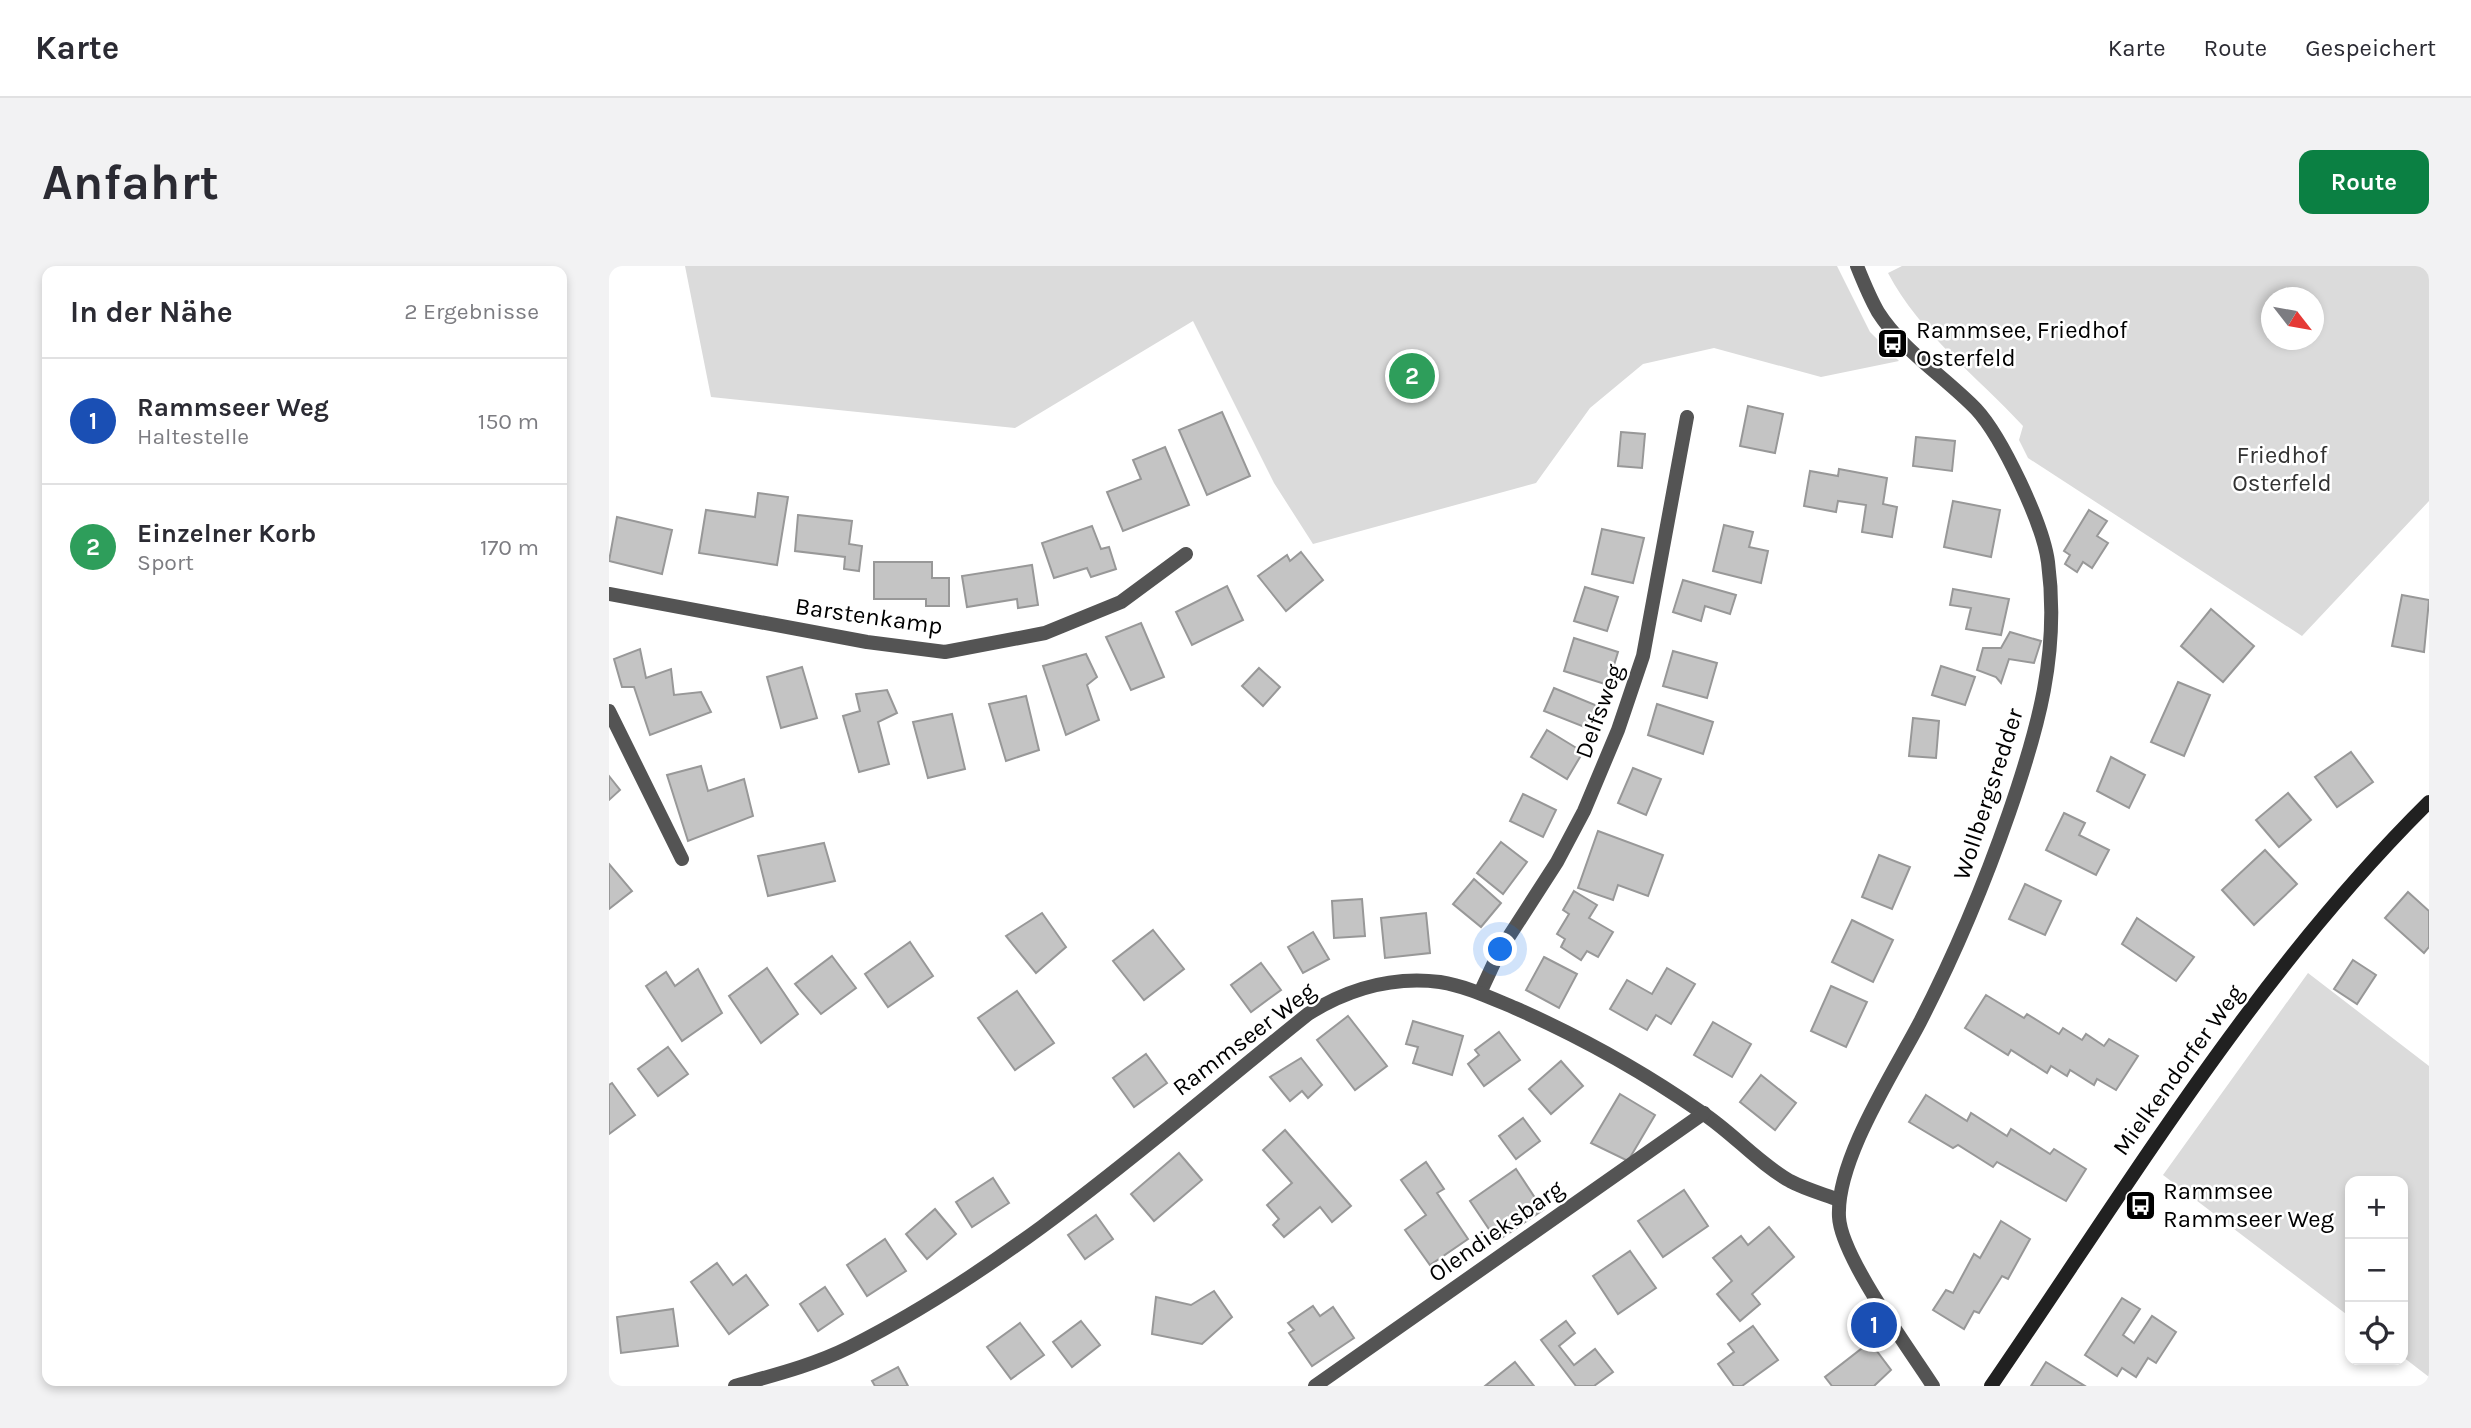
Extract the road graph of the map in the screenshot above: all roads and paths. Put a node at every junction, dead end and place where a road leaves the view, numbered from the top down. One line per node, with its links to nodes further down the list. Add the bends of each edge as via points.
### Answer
1 (1857, 266): 10 (street, Wollbergsredder, via 1879,313 1977,410 2000,446 2047,557 2053,618 2036,733 1985,881 1941,980 1870,1116)
2 (1687, 417): 8 (street, Delfsweg, via 1643,656 1618,730 1584,811 1499,952)
3 (1186, 554): 4 (street, Barstenkamp, via 1121,602 1045,633 945,652)
4 (609, 594)
5 (609, 711): 7 (street)
6 (2429, 802): 14 (street, Mielkendorfer Weg, via 2382,848 2288,957 2139,1163)
7 (682, 859)
8 (1480, 993): 9 (street, Rammseer Weg, via 1561,1028); 11 (street, Rammseer Weg, via 1441,982 1411,981 1368,986 1331,1000 990,1261 849,1347)
9 (1704, 1113): 10 (street, Rammseer Weg, via 1789,1181); 12 (street, Olendieksbarg)
10 (1839, 1200): 13 (street, via 1846,1243)
11 (735, 1386)
12 (1315, 1386)
13 (1933, 1386)
14 (1991, 1386)

